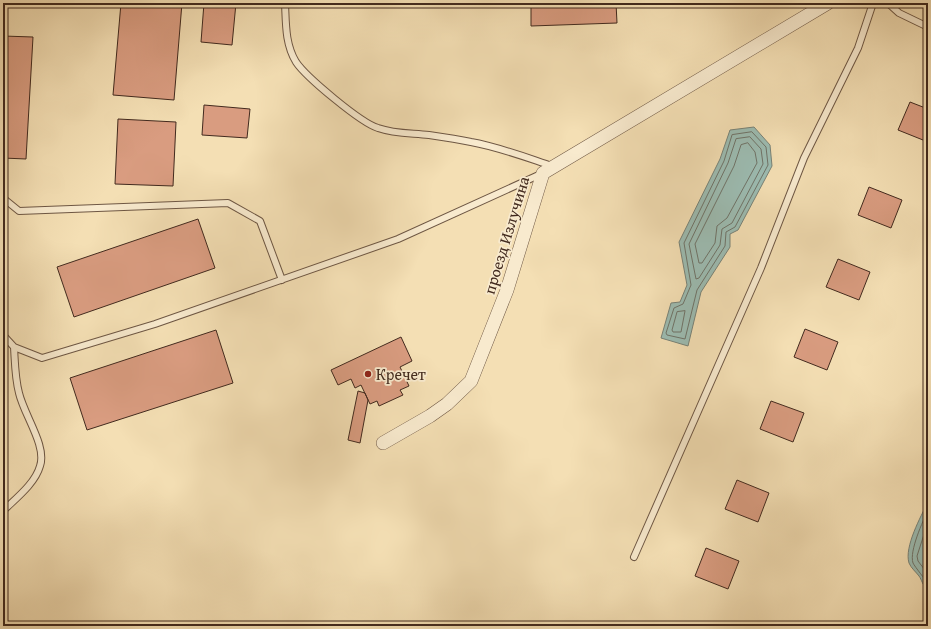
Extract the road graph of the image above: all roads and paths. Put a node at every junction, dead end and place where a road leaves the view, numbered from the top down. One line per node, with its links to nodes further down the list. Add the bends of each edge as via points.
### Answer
1 (285, 3): 6 (lane, via 286,35 296,61 310,78 377,128 471,142 506,150)
2 (828, 3): 6 (street, проезд Излучина)
3 (873, 3): 13 (lane, via 858,48 804,158 761,268)
4 (888, 3): 5 (lane, via 899,12)
5 (928, 27)
6 (548, 170): 8 (lane, via 471,208 398,239); 11 (street, проезд Излучина, via 507,290 471,381 430,416)
7 (3, 198): 8 (lane, via 18,211 228,203 260,221)
8 (282, 280): 10 (lane, via 155,324 42,358)
9 (3, 335): 10 (lane)
10 (14, 347): 12 (lane, via 19,394 39,444 42,461 32,481)
11 (383, 443)
12 (3, 511)
13 (634, 557)

